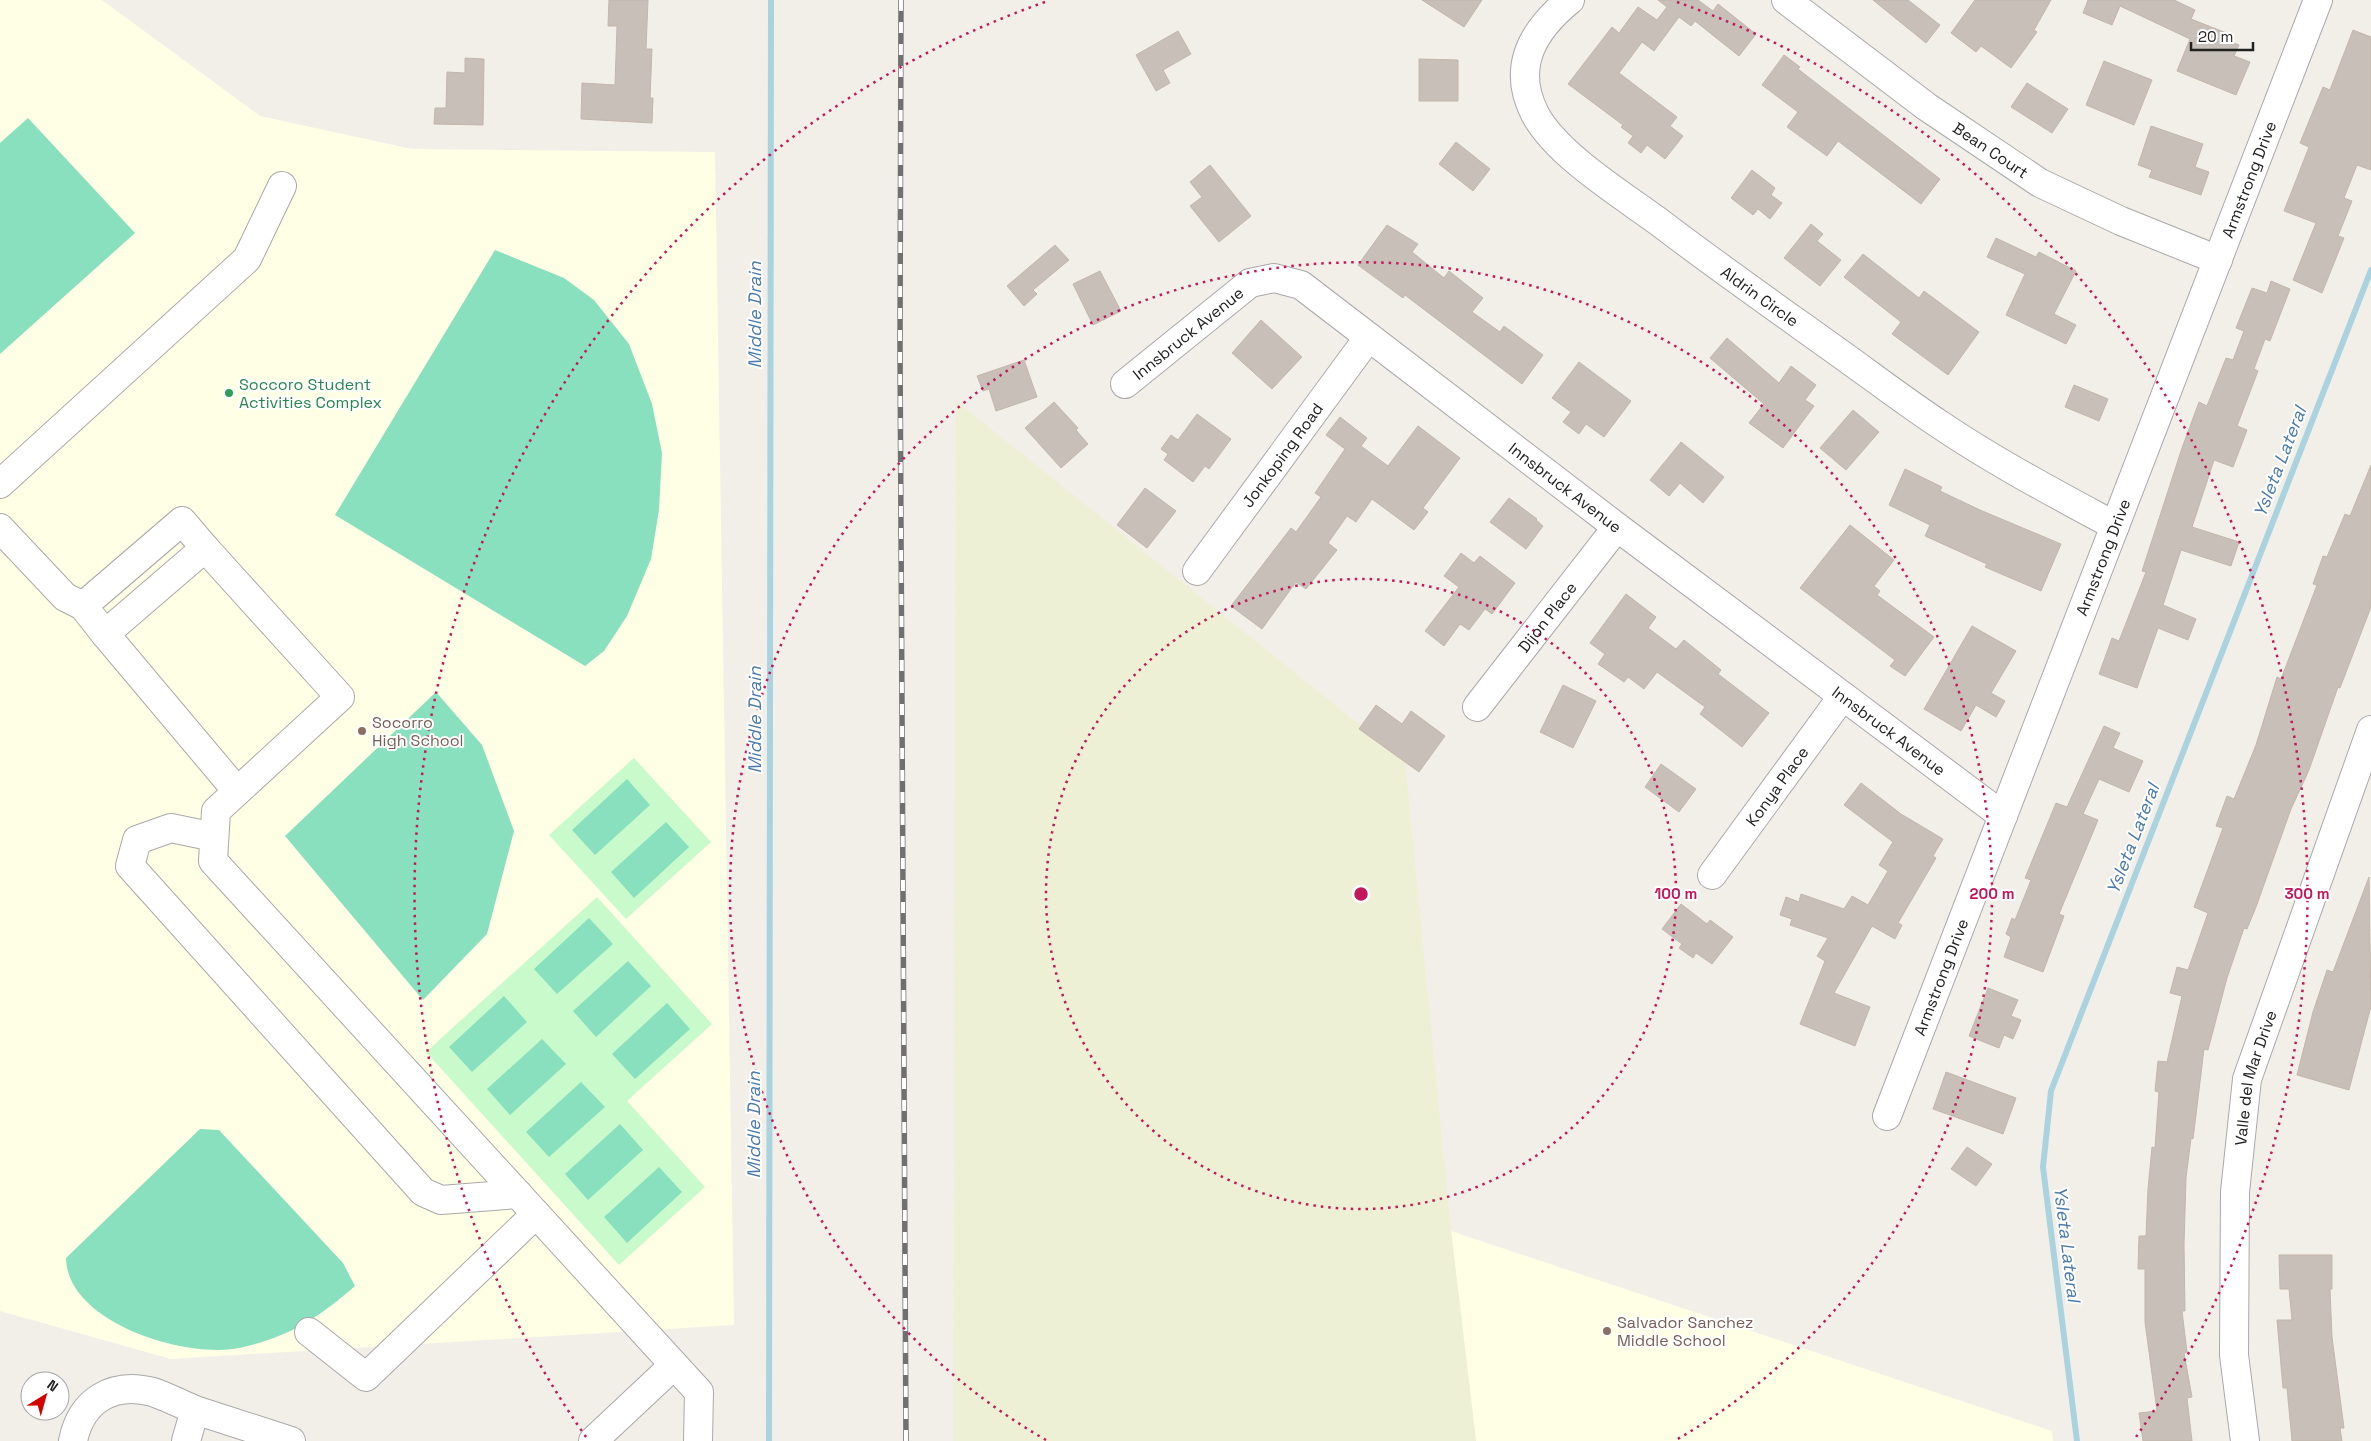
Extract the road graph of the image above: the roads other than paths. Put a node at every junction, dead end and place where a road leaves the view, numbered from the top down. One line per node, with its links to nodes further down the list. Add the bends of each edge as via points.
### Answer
1 (1570, 0): 9 (street, Aldrin Circle, via 1538,32 1525,66 1526,91 1534,113 1553,140 1708,260 1942,426 2012,470)
2 (1786, 0): 5 (street, Bean Court, via 1927,107 2040,183 2121,221)
3 (2317, 0): 5 (street, Armstrong Drive)
4 (282, 186): 8 (street, via 247,259)
5 (2218, 260): 9 (street, Armstrong Drive)
6 (1368, 338): 7 (street, Innsbruck Avenue, via 1302,285 1263,279 1237,291); 10 (street, Innsbruck Avenue, via 1441,390); 13 (street, Jonkoping Road)
7 (1125, 384)
8 (0, 484)
9 (2115, 526): 20 (street, Armstrong Drive)
10 (1617, 527): 16 (street, Innsbruck Avenue); 17 (street, Dijon Place)
11 (0, 528): 14 (street, via 65,597)
12 (205, 548): 14 (street, via 182,521); 15 (street); 19 (street, via 340,698)
13 (1197, 571)
14 (83, 606): 15 (street)
15 (105, 634): 19 (street)
16 (1842, 697): 20 (street, Innsbruck Avenue); 22 (street, Konya Place)
17 (1477, 707)
18 (2371, 730): 34 (street, Valle del Mar Drive, via 2248,1080 2235,1192 2234,1355)
19 (237, 791): 21 (street, via 216,810)
20 (2003, 816): 23 (street, Armstrong Drive)
21 (214, 837): 24 (street, via 213,861); 24 (street, via 171,828 137,840 130,866 423,1192 441,1200)
22 (1712, 875)
23 (1887, 1116)
24 (518, 1194): 25 (street)
25 (536, 1214): 26 (street, via 366,1377); 27 (street)
26 (309, 1332)
27 (674, 1365): 32 (street); 33 (street, via 699,1392)
28 (196, 1410): 29 (street, via 152,1392 119,1389 89,1404 76,1427); 30 (street); 31 (street)
29 (73, 1441)
30 (186, 1441)
31 (291, 1441)
32 (593, 1441)
33 (698, 1441)
34 (2245, 1441)

